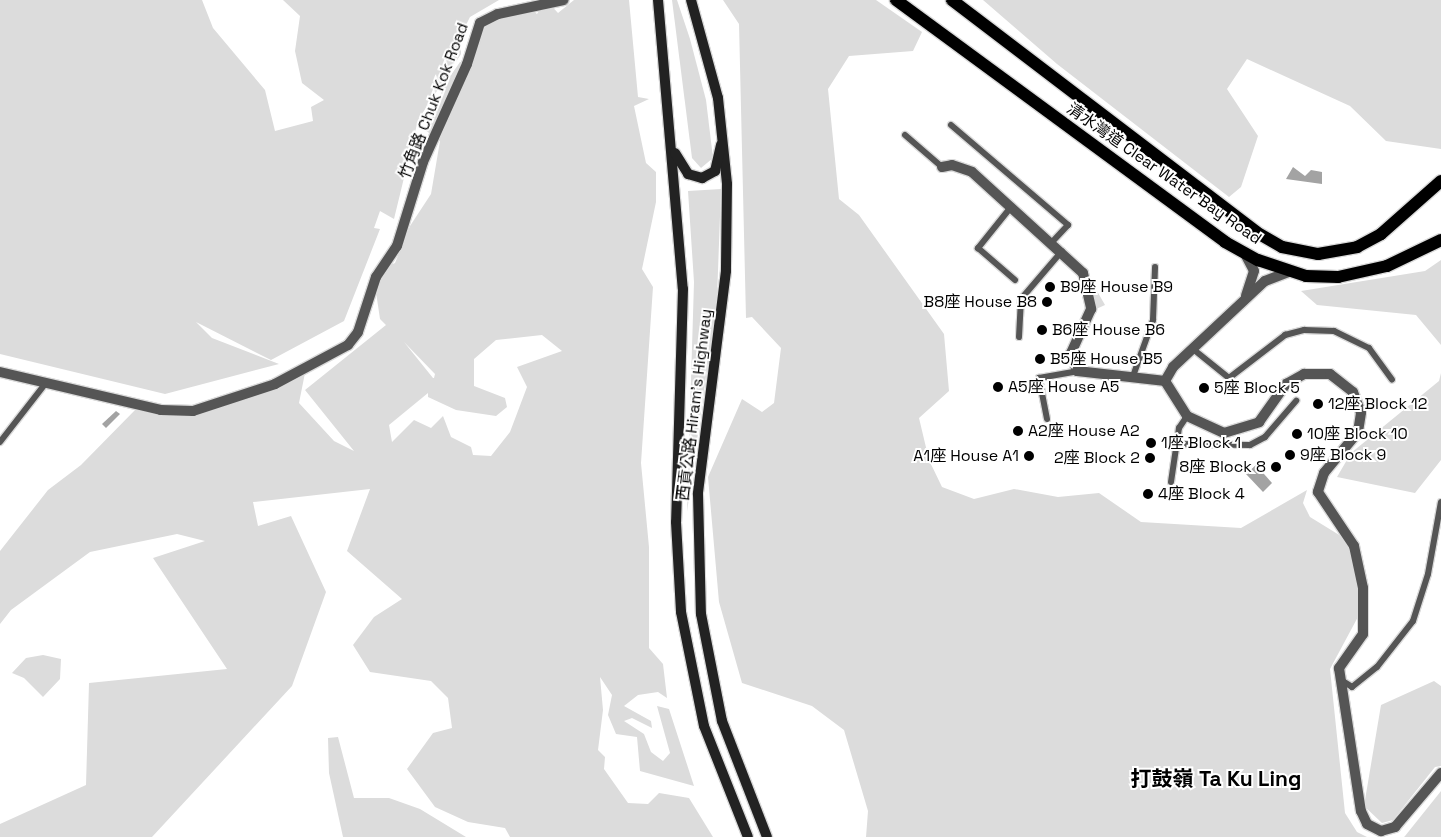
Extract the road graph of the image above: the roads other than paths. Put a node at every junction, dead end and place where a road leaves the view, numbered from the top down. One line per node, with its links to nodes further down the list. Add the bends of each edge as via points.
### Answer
1 (564, 0): 28 (street, 竹角路 Chuk Kok Road, via 498,14 480,22 467,64 423,162 397,246 376,277 358,332 348,345 275,384 193,411 161,410)
2 (658, 0): 9 (main road, 西貢公路 Hiram's Highway)
3 (691, 0): 6 (main road, 西貢公路 Hiram's Highway)
4 (896, 0): 16 (main road, 清水灣道 Clear Water Bay Road)
5 (952, 0): 11 (main road, 清水灣道 Clear Water Bay Road, via 1256,232 1282,247 1318,254 1357,247 1386,230)
6 (722, 119): 9 (main road, via 720,154 710,176 688,174); 39 (main road, 西貢公路 Hiram's Highway, via 728,184 727,262 702,442 697,566 715,691)
7 (951, 125): 14 (lane, via 1068,225)
8 (905, 135): 10 (lane)
9 (671, 144): 38 (main road, 西貢公路 Hiram's Highway, via 683,289 676,522 681,612 704,726)
10 (942, 167): 12 (street, via 967,170)
11 (1441, 181)
12 (1012, 207): 14 (street); 19 (lane, via 978,248)
13 (1441, 240): 18 (main road, 清水灣道 Clear Water Bay Road, via 1370,272 1329,277)
14 (1052, 242): 15 (street)
15 (1062, 250): 21 (lane, via 1021,299); 23 (street, via 1083,273 1091,299 1086,327 1071,353)
16 (1244, 253): 18 (main road, 清水灣道 Clear Water Bay Road); 20 (street, via 1254,276)
17 (1155, 267): 25 (lane, via 1153,320)
18 (1288, 272): 20 (street, via 1265,281)
19 (1015, 280)
20 (1244, 301): 22 (street)
21 (1019, 337)
22 (1193, 349): 26 (lane, via 1229,378 1285,336 1304,330 1334,331 1369,348); 27 (street)
23 (1077, 371): 25 (street); 31 (lane, via 1038,378)
24 (0, 372): 28 (street, 竹角路 Chuk Kok Road)
25 (1132, 379): 27 (street)
26 (1392, 380)
27 (1165, 381): 30 (street)
28 (45, 384): 32 (lane)
29 (1296, 401): 33 (lane, via 1265,437 1250,445)
30 (1187, 416): 33 (lane); 36 (street, via 1215,432 1243,430 1264,418 1291,380 1310,372 1335,376 1353,392 1361,413 1358,432 1324,473 1318,487 1320,501 1354,546 1363,588 1363,634 1339,668)
31 (1047, 419)
32 (0, 442)
33 (1175, 444): 34 (lane)
34 (1171, 482)
35 (1441, 502): 36 (lane, via 1428,574 1413,621 1377,667 1352,687)
36 (1341, 680): 37 (street, via 1361,812 1367,824 1381,831 1396,827)
37 (1441, 773)
38 (748, 837)
39 (767, 837)

